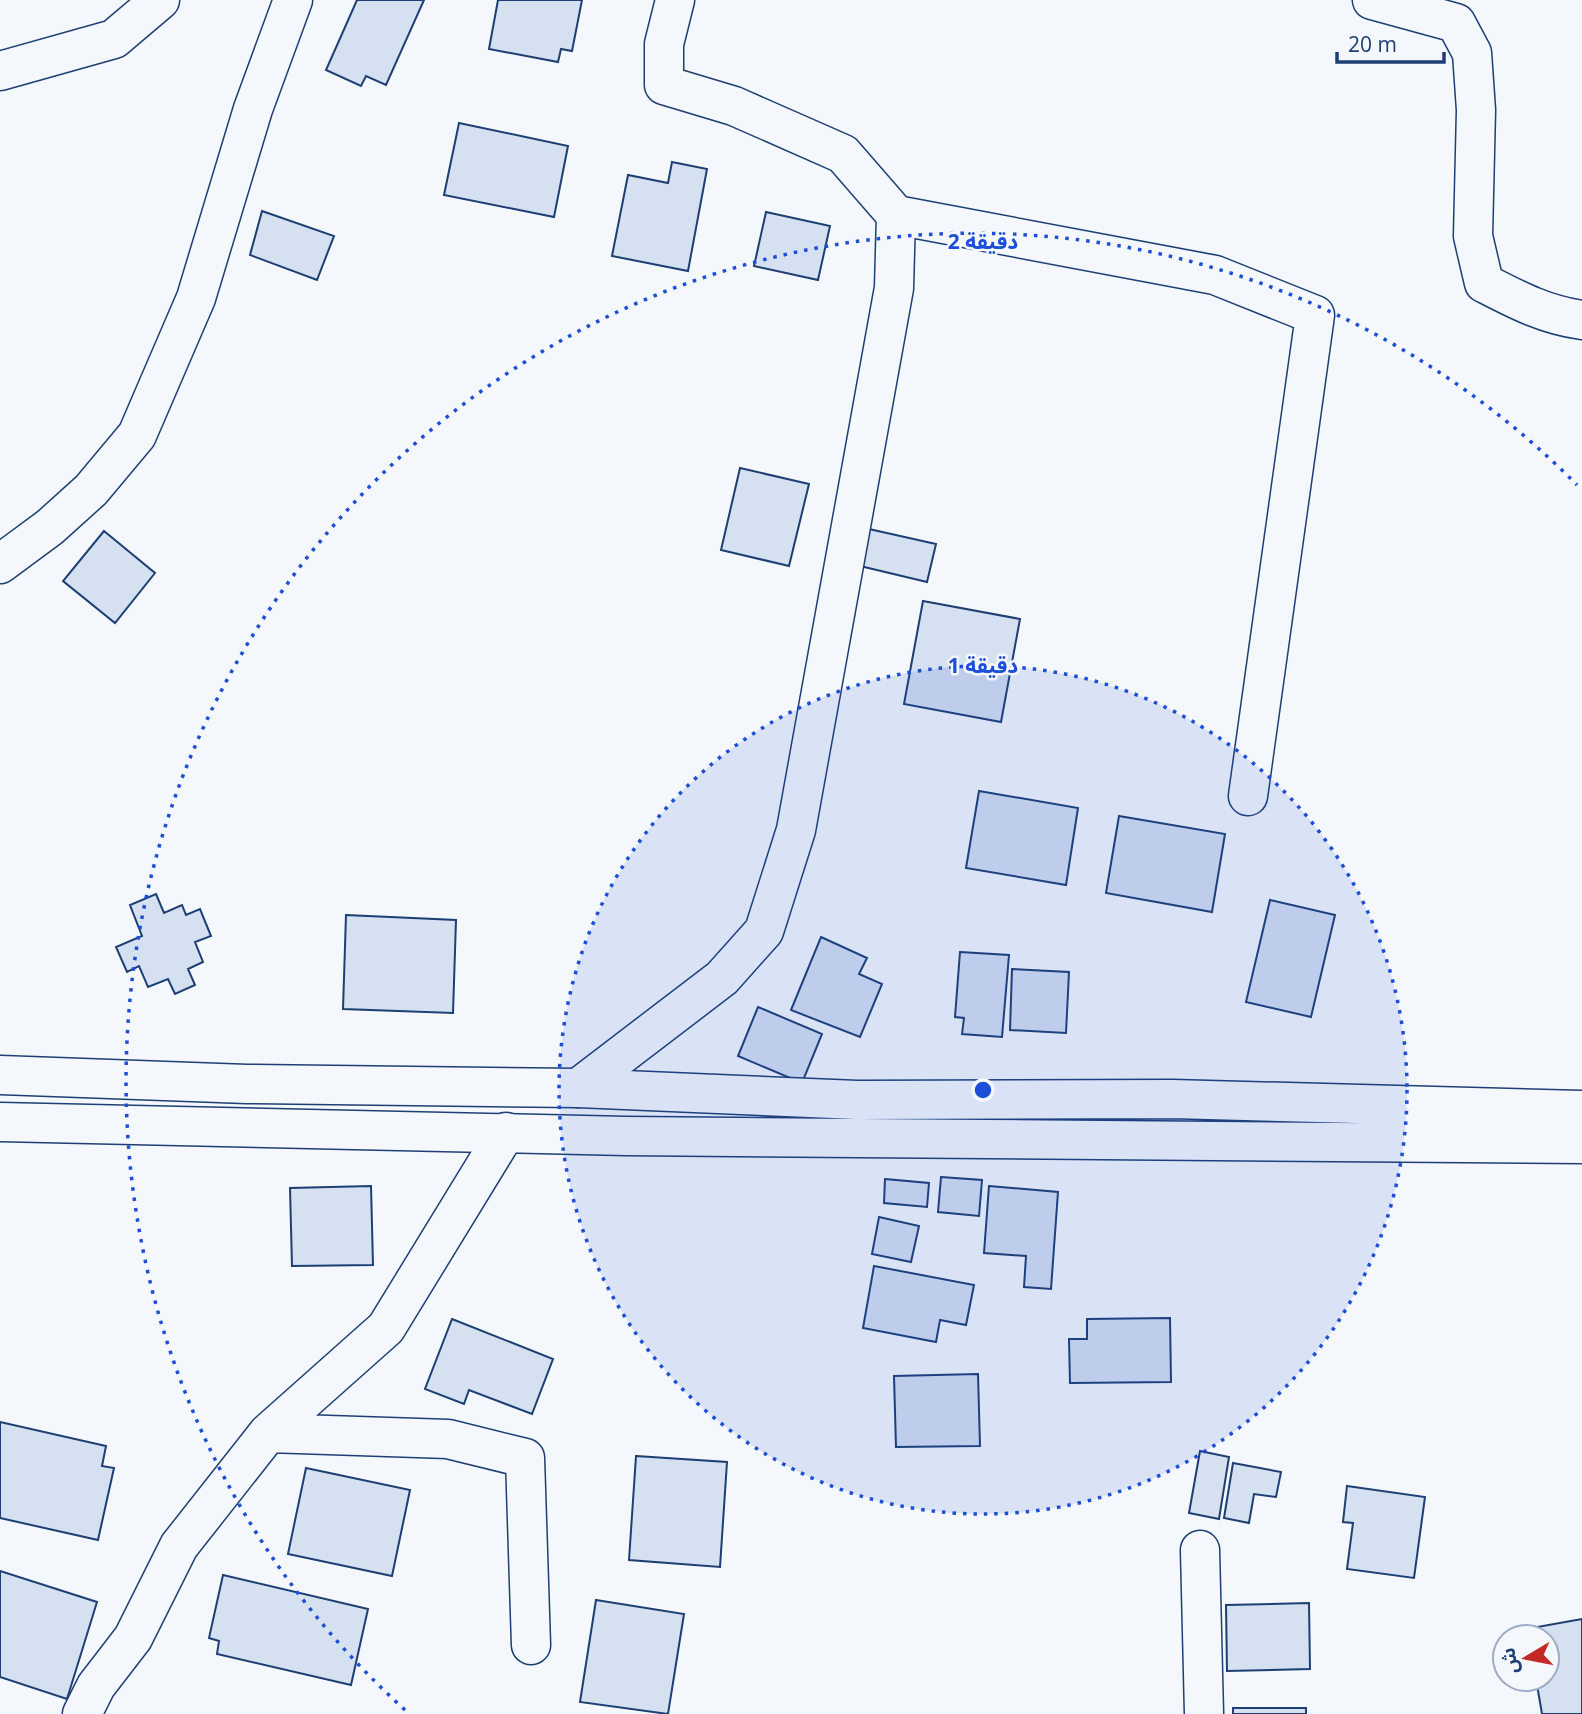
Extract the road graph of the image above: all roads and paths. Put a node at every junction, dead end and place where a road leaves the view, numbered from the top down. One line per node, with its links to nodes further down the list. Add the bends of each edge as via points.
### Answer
1 (160, 0): 5 (street, via 114,39)
2 (293, 0): 8 (street, via 253,109 196,298 137,435 91,490)
3 (675, 0): 6 (street, via 664,44 664,85 734,106 843,154)
4 (1372, 0): 7 (street, via 1456,23 1472,53 1476,110 1472,236 1484,282 1529,307)
5 (0, 71)
6 (896, 215): 9 (street, via 1215,275 1315,315); 11 (street, via 894,288 796,830 764,931 722,978)
7 (1582, 320)
8 (0, 564)
9 (1248, 796)
10 (0, 1075): 11 (street)
11 (578, 1088): 12 (street, via 857,1100 1172,1099)
12 (1582, 1110)
13 (0, 1122): 14 (street)
14 (506, 1132): 15 (street); 16 (street, via 386,1328)
15 (1582, 1144)
16 (268, 1433): 18 (street, via 448,1439 525,1458); 19 (street, via 180,1546 133,1638 96,1686)
17 (1200, 1550): 20 (street)
18 (531, 1645)
19 (82, 1714)
20 (1204, 1714)

